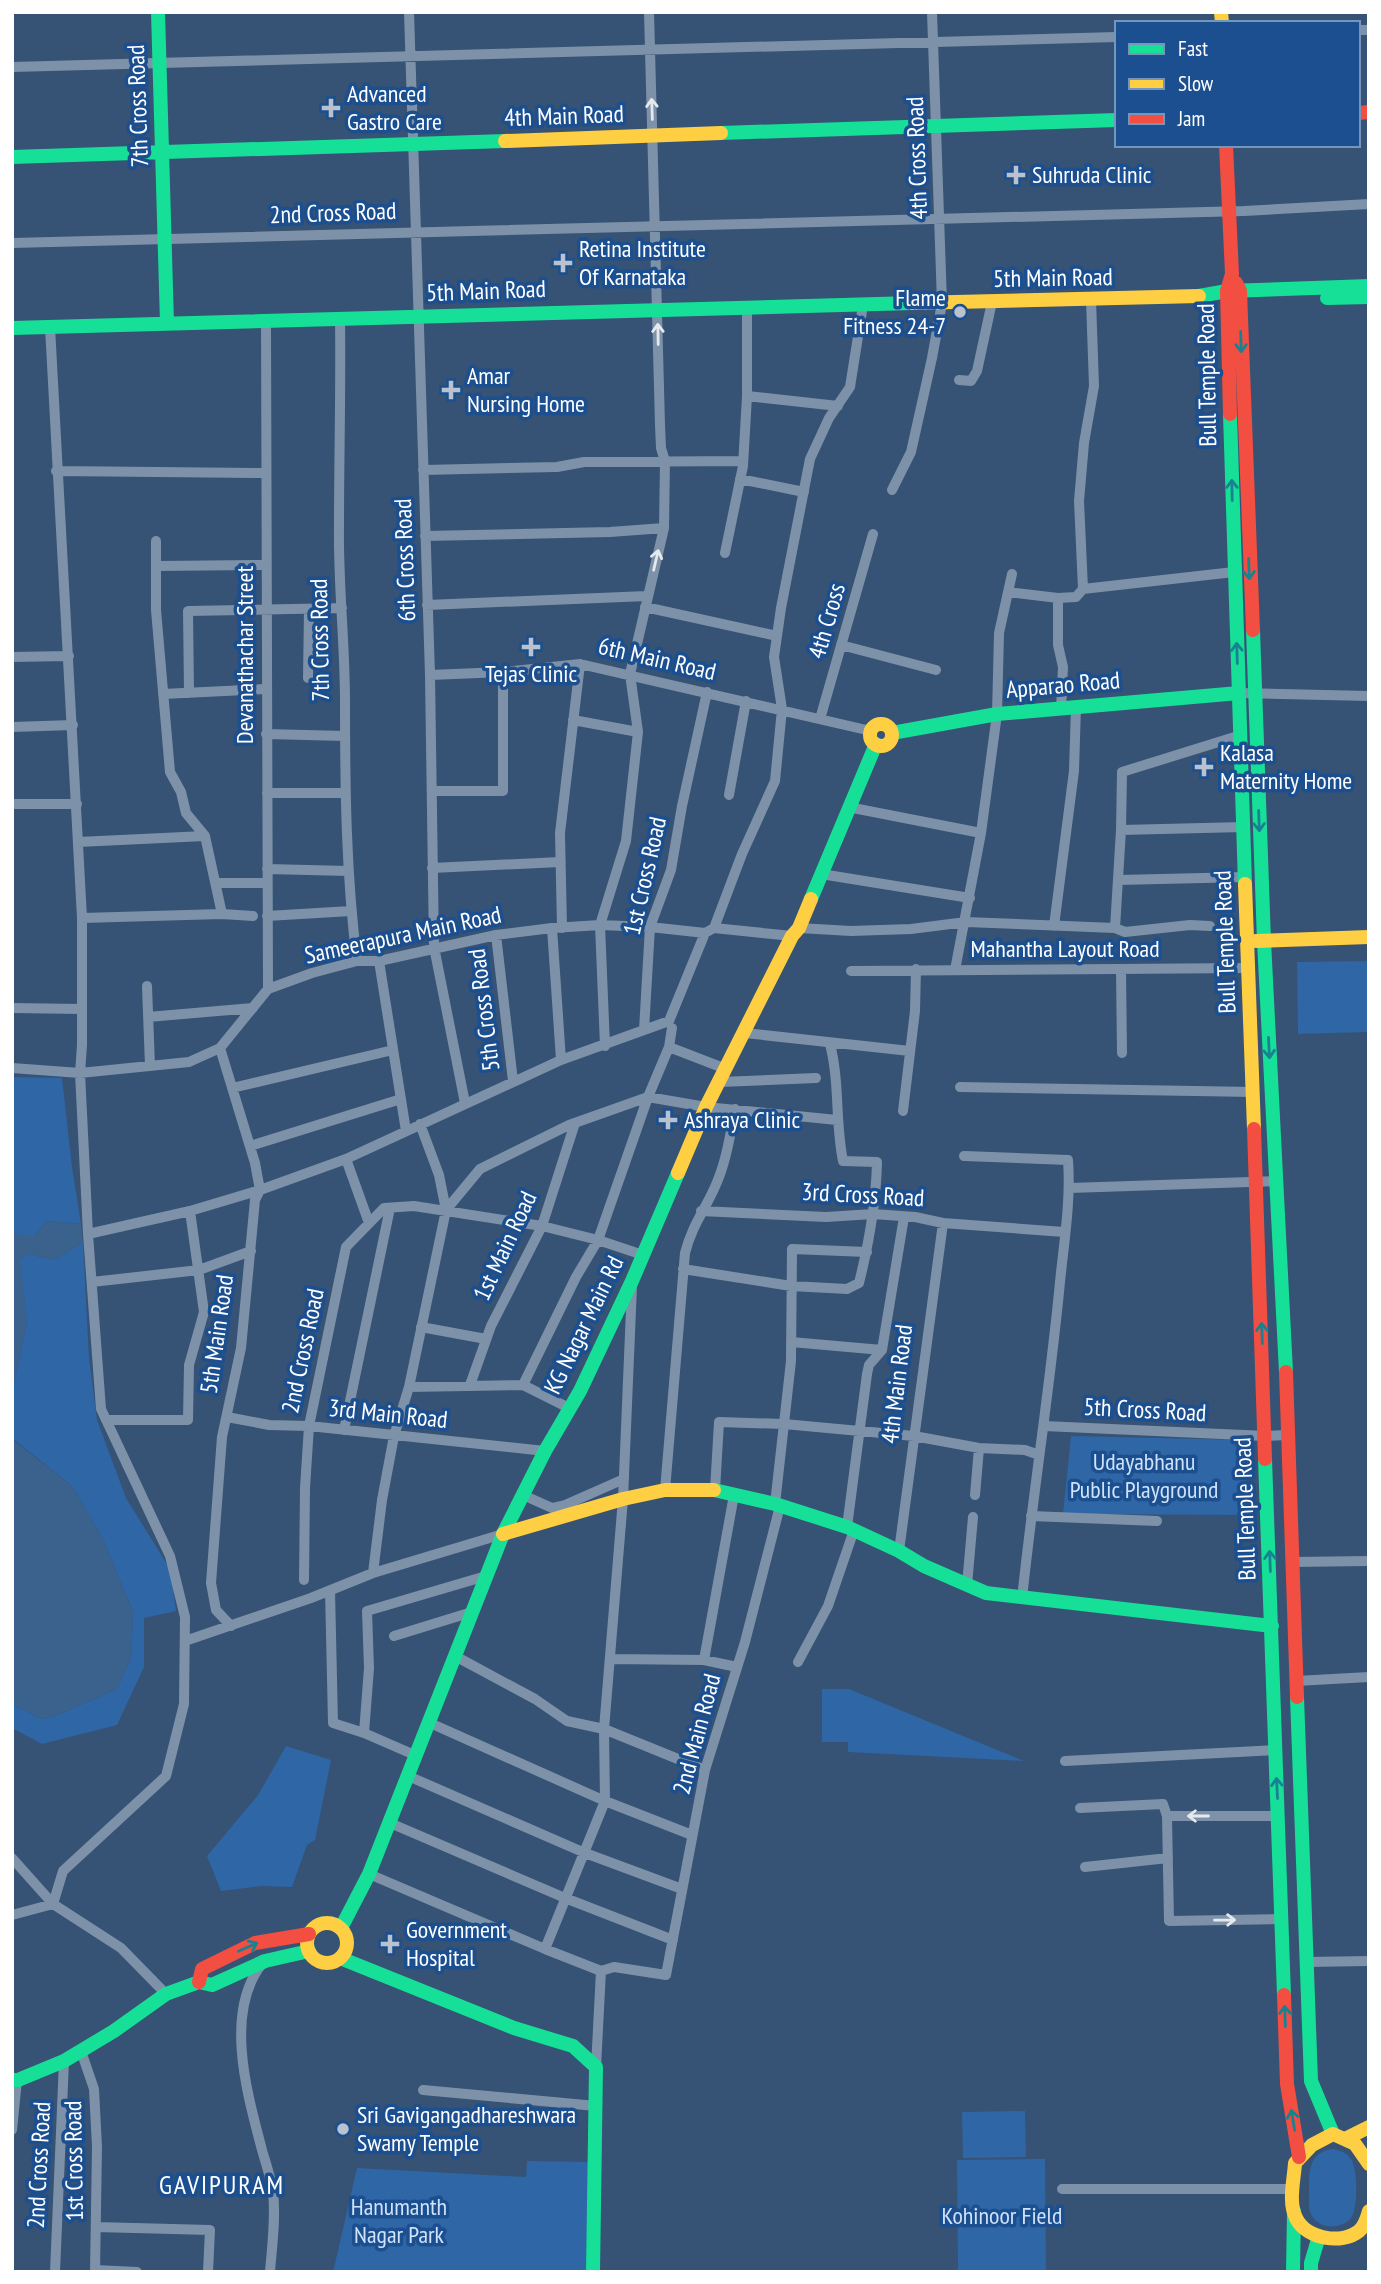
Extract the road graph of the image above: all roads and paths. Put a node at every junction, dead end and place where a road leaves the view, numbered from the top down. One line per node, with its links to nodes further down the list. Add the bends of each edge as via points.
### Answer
1 (158, 12): 9 (main road, 7th Cross Road)
2 (409, 12): 8 (street, 6th Cross Road)
3 (649, 12): 7 (street)
4 (932, 12): 6 (street, 4th Cross Road)
5 (1115, 37): 6 (street)
6 (934, 43): 7 (street); 12 (street, 4th Cross Road)
7 (650, 51): 8 (street); 13 (street, one-way to 7)
8 (410, 56): 9 (street); 14 (street, 6th Cross Road)
9 (159, 64): 10 (street); 16 (main road, 7th Cross Road)
10 (12, 67)
11 (1115, 120): 12 (main road, 4th Main Road)
12 (937, 126): 13 (main road, 4th Main Road); 20 (street, 4th Cross Road)
13 (652, 136): 14 (main road, 4th Main Road); 21 (street)
14 (413, 143): 16 (main road, 4th Main Road); 22 (street, 6th Cross Road)
15 (1226, 147): 19 (main road)
16 (162, 152): 17 (main road, 4th Main Road); 23 (main road, 7th Cross Road)
17 (12, 156)
18 (1369, 204): 19 (street, 2nd Cross Road)
19 (1229, 211): 20 (street, 2nd Cross Road); 26 (main road, Bull Temple Road)
20 (940, 219): 21 (street, 2nd Cross Road); 30 (street, 4th Cross Road)
21 (654, 226): 22 (street, 2nd Cross Road); 33 (street)
22 (416, 232): 23 (street, 2nd Cross Road); 34 (street, 6th Cross Road)
23 (165, 239): 24 (street, 2nd Cross Road); 37 (main road, 7th Cross Road)
24 (12, 243)
25 (1369, 286): 26 (main road)
26 (1230, 296): 27 (main road); 28 (main road, 5th Main Road); 58 (main road, Bull Temple Road, one-way to 26); 81 (main road, Bull Temple Road, one-way to 81)
27 (1369, 298)
28 (1091, 300): 29 (main road, 5th Main Road); 60 (street, via 1094,386 1079,501)
29 (992, 302): 30 (main road, 5th Main Road); 40 (street, via 977,371 971,381)
30 (942, 303): 31 (main road, 5th Main Road); 49 (street, 4th Cross Road, via 911,452)
31 (863, 305): 32 (main road, 5th Main Road); 42 (street, via 850,387)
32 (747, 306): 33 (main road, 5th Main Road); 41 (street)
33 (657, 309): 34 (main road, 5th Main Road); 43 (street, one-way to 33, via 660,437)
34 (418, 316): 35 (main road, 5th Main Road); 45 (street, 6th Cross Road)
35 (340, 318): 36 (main road, 5th Main Road); 66 (street, 7th Cross Road)
36 (267, 320): 37 (main road, 5th Main Road); 47 (street, Devanathachar Street)
37 (167, 323): 38 (main road, 5th Main Road)
38 (50, 327): 39 (main road, 5th Main Road); 46 (street)
39 (12, 328)
40 (959, 380)
41 (747, 396): 42 (street); 44 (street)
42 (838, 405): 50 (street, via 810,459)
43 (665, 461): 44 (street); 45 (street); 51 (street)
44 (743, 461): 48 (street)
45 (423, 470): 53 (street, 6th Cross Road)
46 (57, 471): 47 (street); 70 (street)
47 (265, 473): 57 (street, Devanathachar Street)
48 (740, 480): 50 (street); 55 (street)
49 (892, 490)
50 (803, 492): 68 (street)
51 (664, 528): 53 (street); 63 (street, one-way to 51)
52 (873, 534): 69 (street, 4th Cross)
53 (425, 536): 64 (street, 6th Cross Road)
54 (156, 541): 56 (street)
55 (725, 552)
56 (157, 565): 57 (street); 82 (street)
57 (266, 565): 67 (street, Devanathachar Street)
58 (1234, 572): 60 (street); 81 (main road, Bull Temple Road, one-way to 58)
59 (1012, 573): 61 (street)
60 (1083, 589): 62 (street, via 1076,597)
61 (1008, 592): 62 (street); 88 (street, via 999,633)
62 (1058, 598): 87 (street)
63 (646, 601): 64 (street); 68 (street); 75 (street)
64 (428, 605): 76 (street, 6th Cross Road)
65 (309, 608): 66 (street); 67 (street); 77 (street)
66 (342, 608): 96 (street, 7th Cross Road)
67 (266, 609): 78 (street, Devanathachar Street); 80 (street, via 188,611)
68 (777, 636): 86 (street, via 774,657)
69 (841, 645): 73 (street); 89 (street, 4th Cross)
70 (69, 656): 71 (street); 91 (street)
71 (12, 657)
72 (580, 664): 74 (street, 6th Main Road); 75 (street, 6th Main Road); 90 (street)
73 (936, 670)
74 (503, 672): 76 (street, 6th Main Road); 98 (street, via 503,791)
75 (630, 674): 79 (street, 6th Main Road); 93 (street)
76 (430, 675): 98 (street, 6th Cross Road)
77 (308, 678)
78 (266, 690): 80 (street); 94 (street, Devanathachar Street)
79 (707, 692): 84 (street, 6th Main Road); 129 (street, 1st Cross Road, via 671,870)
80 (189, 693): 82 (street)
81 (1246, 693): 83 (street); 85 (main road, Apparao Road); 95 (main road, Bull Temple Road); 136 (main road, Bull Temple Road, one-way to 136)
82 (163, 694): 108 (street, via 170,772 186,813)
83 (1369, 695)
84 (746, 701): 86 (street, 6th Main Road); 101 (street)
85 (1076, 707): 87 (main road, Apparao Road); 127 (street, via 1074,771)
86 (782, 709): 89 (street, 6th Main Road); 132 (street, via 775,781)
87 (1061, 710): 88 (main road, Apparao Road)
88 (997, 714): 97 (main road, Apparao Road, via 892,733 887,744); 107 (street)
89 (820, 719): 97 (street, 6th Main Road)
90 (573, 720): 93 (street); 110 (street)
91 (73, 725): 92 (street); 103 (street)
92 (12, 727)
93 (638, 732): 126 (street, via 626,841)
94 (267, 734): 96 (street); 99 (street, Devanathachar Street)
95 (1241, 735): 105 (main road, Bull Temple Road); 106 (street, via 1122,772)
96 (345, 736): 100 (street, 7th Cross Road)
97 (874, 738): 104 (main road, KG Nagar Main Rd)
98 (432, 791): 111 (street, 6th Cross Road)
99 (267, 793): 100 (street); 112 (street, Devanathachar Street)
100 (345, 793): 113 (street, 7th Cross Road)
101 (729, 795)
102 (12, 804): 103 (street)
103 (77, 804): 109 (street)
104 (848, 807): 107 (street); 114 (main road, KG Nagar Main Rd)
105 (1244, 827): 106 (street); 115 (main road, Bull Temple Road)
106 (1121, 830): 116 (street)
107 (981, 833): 119 (street)
108 (205, 836): 109 (street); 117 (street)
109 (78, 842): 124 (street)
110 (560, 862): 111 (street); 130 (street)
111 (432, 868): 138 (street, 6th Cross Road)
112 (267, 869): 113 (street); 118 (street, Devanathachar Street)
113 (348, 871): 120 (street, 7th Cross Road)
114 (821, 874): 119 (street); 133 (main road, KG Nagar Main Rd)
115 (1246, 877): 116 (street); 137 (main road, Bull Temple Road)
116 (1118, 880): 131 (street)
117 (217, 883): 118 (street); 121 (street)
118 (267, 883): 123 (street, Devanathachar Street)
119 (970, 898): 125 (street)
120 (351, 911): 123 (street); 139 (street, 7th Cross Road)
121 (222, 914): 122 (street); 124 (street)
122 (253, 916)
123 (268, 916): 147 (street, Devanathachar Street)
124 (82, 918): 150 (street)
125 (966, 922): 127 (street, Sameerapura Main Road); 133 (street, Sameerapura Main Road, via 911,929); 143 (street)
126 (600, 925): 129 (street, Sameerapura Main Road); 130 (street, Sameerapura Main Road); 156 (street)
127 (1054, 926): 131 (street, Sameerapura Main Road)
128 (1210, 926): 131 (street, Sameerapura Main Road, via 1125,932)
129 (650, 927): 132 (street, Sameerapura Main Road); 153 (street, 1st Cross Road)
130 (557, 928): 134 (street, Sameerapura Main Road); 162 (street)
131 (1115, 928)
132 (710, 931): 133 (street, Sameerapura Main Road); 153 (street, via 669,1021)
133 (795, 932): 154 (main road, KG Nagar Main Rd)
134 (496, 935): 138 (street, Sameerapura Main Road); 168 (street, 5th Cross Road)
135 (1369, 937): 136 (main road)
136 (1264, 941): 137 (main road); 185 (main road, Bull Temple Road, one-way to 185)
137 (1248, 942): 141 (main road, Bull Temple Road)
138 (434, 947): 140 (street, Sameerapura Main Road); 174 (street, 6th Cross Road)
139 (357, 961): 140 (street, Sameerapura Main Road); 147 (street, Sameerapura Main Road)
140 (379, 961): 159 (street)
141 (1248, 968): 144 (street, Mahantha Layout Road); 171 (main road, Bull Temple Road)
142 (916, 969): 143 (street, Mahantha Layout Road); 145 (street, Mahantha Layout Road); 160 (street)
143 (955, 970): 144 (street, Mahantha Layout Road)
144 (1121, 970): 161 (street)
145 (850, 971)
146 (147, 986): 151 (street)
147 (268, 989): 149 (street)
148 (12, 1008): 150 (street)
149 (253, 1008): 151 (street); 158 (street)
150 (82, 1009): 165 (street)
151 (148, 1017): 163 (street)
152 (672, 1028): 157 (street)
153 (644, 1030): 156 (street)
154 (745, 1032): 155 (street); 166 (main road, KG Nagar Main Rd)
155 (830, 1044): 160 (street); 178 (street, via 837,1079)
156 (605, 1046): 162 (street)
157 (669, 1047): 166 (street); 172 (street)
158 (220, 1048): 163 (street, via 189,1062); 170 (street, 5th Main Road)
159 (393, 1050): 170 (street); 173 (street)
160 (910, 1051): 177 (street)
161 (1122, 1053)
162 (561, 1060): 168 (street)
163 (150, 1066): 165 (street)
164 (12, 1069): 165 (street)
165 (80, 1073): 199 (street)
166 (723, 1075): 167 (street); 175 (main road, KG Nagar Main Rd)
167 (816, 1078)
168 (513, 1081): 174 (street)
169 (960, 1087): 171 (street)
170 (232, 1088): 182 (street, 5th Main Road)
171 (1254, 1092): 186 (main road, Bull Temple Road)
172 (648, 1097): 175 (street); 179 (street); 200 (street)
173 (401, 1100): 181 (street); 182 (street)
174 (466, 1102): 180 (street)
175 (706, 1107): 176 (street); 203 (main road, KG Nagar Main Rd)
176 (735, 1109): 178 (street); 192 (street, via 724,1164)
177 (903, 1111)
178 (837, 1120): 193 (street, via 843,1161 877,1163)
179 (575, 1123): 190 (street, via 480,1169); 197 (street, 1st Main Road)
180 (420, 1124): 181 (street); 190 (street)
181 (406, 1131): 184 (street)
182 (250, 1146): 188 (street, 5th Main Road)
183 (964, 1157): 187 (street, via 1069,1160)
184 (346, 1159): 188 (street); 195 (street)
185 (1276, 1181): 186 (street); 224 (main road, Bull Temple Road)
186 (1257, 1182): 187 (street); 227 (main road, Bull Temple Road, one-way to 186)
187 (1070, 1188): 198 (street)
188 (260, 1190): 191 (street); 201 (street, 5th Main Road)
189 (390, 1208): 190 (street); 195 (street, 2nd Cross Road); 222 (street)
190 (446, 1210): 197 (street); 209 (street)
191 (190, 1211): 199 (street); 205 (street)
192 (701, 1211): 193 (street, 3rd Cross Road, via 826,1217); 204 (street, via 691,1229)
193 (873, 1214): 194 (street, 3rd Cross Road); 202 (street)
194 (904, 1217): 196 (street, 3rd Cross Road); 212 (street)
195 (369, 1223): 220 (street, 2nd Cross Road, via 346,1247)
196 (943, 1223): 198 (street, 3rd Cross Road); 226 (street, 4th Main Road)
197 (542, 1226): 200 (street); 210 (street, 1st Main Road)
198 (1065, 1233): 221 (street)
199 (88, 1234): 207 (street)
200 (598, 1240): 203 (street); 214 (street)
201 (251, 1251): 205 (street); 217 (street, 5th Main Road, via 241,1348)
202 (867, 1252): 208 (street, via 859,1283 847,1289); 208 (street, via 792,1249)
203 (643, 1255): 206 (main road, KG Nagar Main Rd)
204 (682, 1269): 208 (street); 232 (street)
205 (199, 1270): 207 (street); 218 (street, via 204,1312 189,1365 188,1420)
206 (632, 1281): 216 (main road, KG Nagar Main Rd); 231 (street)
207 (92, 1282): 218 (street)
208 (791, 1286): 211 (street)
209 (421, 1326): 210 (street); 215 (street)
210 (486, 1339): 213 (street, 1st Main Road)
211 (791, 1342): 212 (street); 219 (street)
212 (882, 1350): 223 (street, via 869,1365)
213 (470, 1385): 214 (street); 215 (street)
214 (523, 1385): 216 (street)
215 (409, 1387): 225 (street)
216 (569, 1408): 229 (main road, KG Nagar Main Rd)
217 (227, 1417): 220 (street, 3rd Main Road); 254 (street, 5th Main Road, via 211,1583 216,1610)
218 (106, 1420): 257 (street, via 170,1556 185,1616)
219 (784, 1424): 223 (street); 233 (street, via 719,1422); 238 (street)
220 (309, 1426): 222 (street, 3rd Main Road); 249 (street, 2nd Cross Road)
221 (1044, 1426): 227 (street, 5th Cross Road); 230 (street)
222 (344, 1430): 225 (street, 3rd Main Road)
223 (858, 1433): 226 (street); 242 (street)
224 (1287, 1435): 227 (street, 5th Cross Road); 246 (main road, Bull Temple Road)
225 (394, 1436): 229 (street, 3rd Main Road); 247 (street)
226 (914, 1436): 228 (street); 244 (street, 4th Main Road)
227 (1266, 1436): 255 (main road, Bull Temple Road, one-way to 227)
228 (979, 1448): 230 (street); 236 (street)
229 (545, 1451): 234 (main road, KG Nagar Main Rd)
230 (1039, 1455): 239 (street)
231 (624, 1479): 234 (street, via 552,1508); 237 (street)
232 (665, 1490): 233 (main road); 237 (main road)
233 (715, 1490): 235 (main road)
234 (523, 1495): 243 (main road, KG Nagar Main Rd)
235 (734, 1495): 238 (main road); 260 (street)
236 (975, 1495)
237 (623, 1499): 243 (main road); 259 (street)
238 (778, 1505): 242 (main road); 262 (street, 2nd Main Road)
239 (1031, 1516): 241 (street); 252 (street)
240 (973, 1517): 250 (street)
241 (1157, 1521)
242 (850, 1528): 244 (main road); 261 (street, via 828,1606)
243 (503, 1534): 247 (street); 248 (main road, KG Nagar Main Rd)
244 (899, 1551): 250 (main road)
245 (1369, 1561): 246 (street)
246 (1292, 1562): 264 (main road, Bull Temple Road)
247 (373, 1573): 251 (street)
248 (486, 1576): 253 (main road, KG Nagar Main Rd); 267 (street, via 367,1611)
249 (304, 1580)
250 (967, 1585): 252 (main road)
251 (330, 1590): 254 (street); 267 (street, via 333,1723)
252 (1022, 1599): 255 (main road)
253 (472, 1612): 256 (street); 258 (main road, KG Nagar Main Rd)
254 (231, 1626): 257 (street)
255 (1272, 1626): 268 (main road, Bull Temple Road)
256 (394, 1636)
257 (185, 1641): 286 (street, via 184,1704 166,1776 63,1871)
258 (455, 1656): 265 (main road, KG Nagar Main Rd); 266 (street, via 567,1720)
259 (611, 1659): 260 (street); 266 (street)
260 (704, 1660): 262 (street)
261 (798, 1662)
262 (737, 1667): 271 (street, 2nd Main Road)
263 (1369, 1676): 264 (street)
264 (1296, 1681): 297 (main road, Bull Temple Road)
265 (430, 1723): 269 (main road, KG Nagar Main Rd); 273 (street)
266 (604, 1728): 271 (street); 273 (street)
267 (364, 1733): 269 (street)
268 (1275, 1750): 270 (street); 276 (main road, Bull Temple Road, one-way to 268)
269 (417, 1756): 272 (main road, KG Nagar Main Rd)
270 (1065, 1761)
271 (705, 1770): 278 (street, 2nd Main Road)
272 (408, 1776): 277 (main road, KG Nagar Main Rd); 279 (street)
273 (605, 1801): 278 (street); 279 (street)
274 (1080, 1808): 275 (street, via 1163,1804)
275 (1167, 1816): 276 (street, one-way to 275); 281 (street)
276 (1278, 1816): 288 (main road, Bull Temple Road)
277 (390, 1823): 283 (main road, KG Nagar Main Rd); 285 (street)
278 (692, 1835): 284 (street, 2nd Main Road)
279 (585, 1853): 284 (street); 285 (street)
280 (12, 1858): 286 (street)
281 (1168, 1858): 282 (street); 288 (street, one-way to 288, via 1169,1921)
282 (1085, 1867)
283 (369, 1874): 289 (main road, KG Nagar Main Rd); 292 (street)
284 (682, 1889): 291 (street, 2nd Main Road)
285 (565, 1898): 291 (street); 292 (street)
286 (53, 1904): 287 (street); 300 (street, via 121,1948)
287 (12, 1914)
288 (1282, 1919): 311 (main road, Bull Temple Road, one-way to 288, via 1287,2084)
289 (341, 1928): 290 (main road, via 323,1923); 294 (main road, via 346,1948)
290 (309, 1934): 293 (main road); 299 (main road, one-way to 290, via 202,1969 255,1943)
291 (673, 1940): 298 (street, 2nd Main Road, via 666,1975 614,1967)
292 (545, 1950): 298 (street)
293 (309, 1951): 294 (main road, via 323,1962); 295 (main road)
294 (340, 1958): 303 (main road, via 514,2028 573,2046)
295 (265, 1961): 299 (main road, via 212,1985); 324 (street, via 254,1974 245,1999 240,2048 273,2191)
296 (1369, 1961): 297 (street)
297 (1306, 1962): 309 (main road, Bull Temple Road, via 1311,2081)
298 (601, 1971): 303 (street)
299 (199, 1982): 300 (main road)
300 (166, 1994): 301 (main road)
301 (81, 2051): 302 (main road); 316 (street, 1st Cross Road, via 94,2089)
302 (64, 2061): 304 (main road); 321 (street, 2nd Cross Road)
303 (596, 2067): 306 (main road)
304 (15, 2080): 308 (street)
305 (423, 2090): 306 (street)
306 (596, 2106): 325 (main road)
307 (1369, 2127): 309 (main road)
308 (12, 2130)
309 (1340, 2136): 310 (main road); 311 (main road, via 1312,2145)
310 (1367, 2155)
311 (1298, 2157): 313 (main road, Bull Temple Road)
312 (1062, 2189): 313 (street)
313 (1294, 2189): 314 (main road, Bull Temple Road)
314 (1294, 2210): 318 (main road, via 1305,2230); 326 (main road)
315 (1369, 2211): 317 (main road, via 1362,2229)
316 (96, 2227): 320 (street, 1st Cross Road); 323 (street, via 210,2230)
317 (1352, 2235): 318 (main road); 319 (main road)
318 (1319, 2236): 327 (main road)
319 (1369, 2240)
320 (95, 2271): 322 (street)
321 (55, 2272)
322 (137, 2272)
323 (208, 2272)
324 (270, 2272)
325 (593, 2272)
326 (1293, 2272)
327 (1311, 2272)

